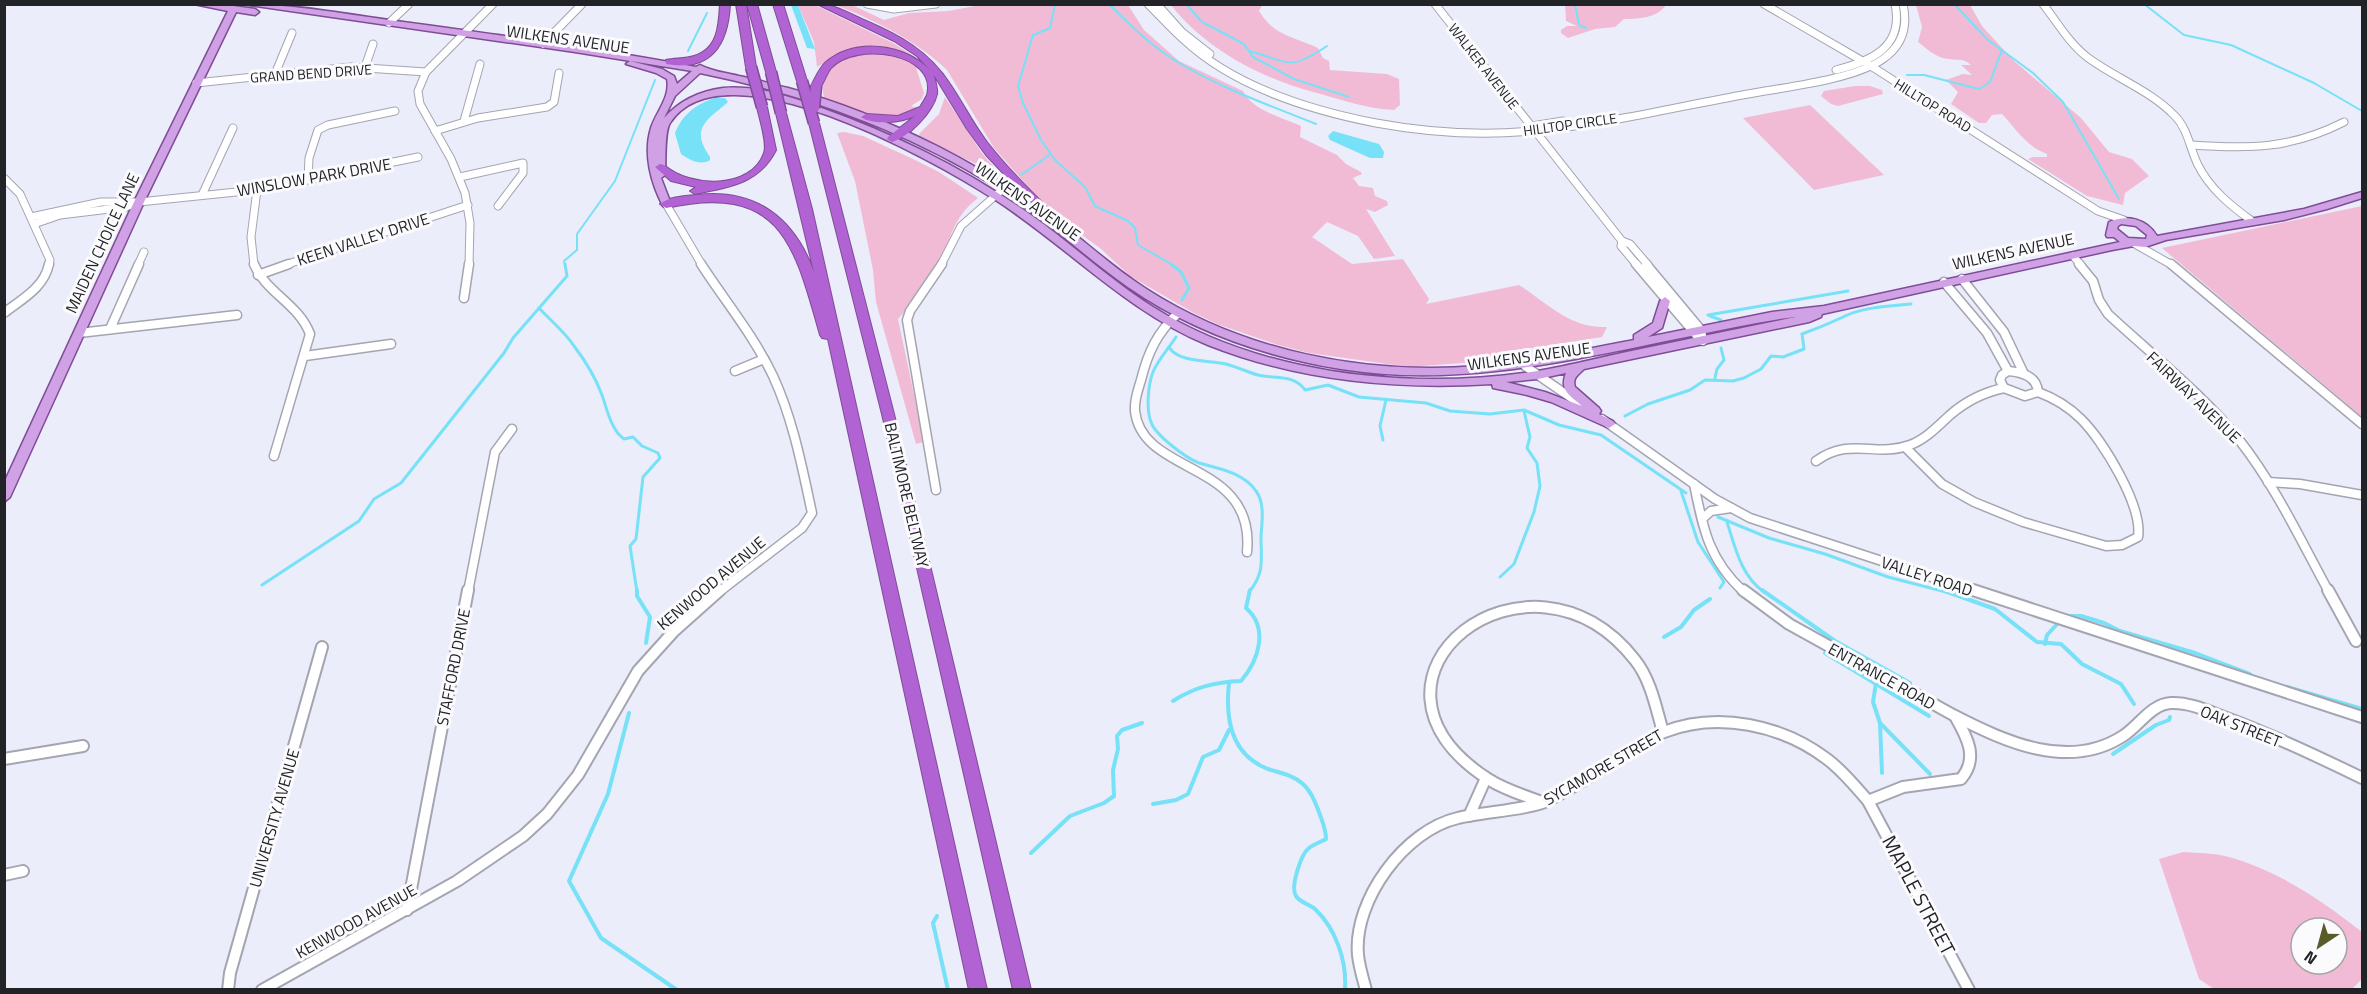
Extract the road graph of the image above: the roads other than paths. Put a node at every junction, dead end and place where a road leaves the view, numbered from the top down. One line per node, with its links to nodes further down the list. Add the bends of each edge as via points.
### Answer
1 (198, 4): 20 (main road, WILKENS AVENUE)
2 (246, 4): 21 (main road, WILKENS AVENUE)
3 (409, 4): 22 (street)
4 (493, 4): 24 (street)
5 (582, 4): 26 (street)
6 (725, 4): 27 (highway, via 723,34 713,51 694,61)
7 (741, 4): 57 (highway, bridge, via 771,150 762,166)
8 (752, 4): 104 (highway, bridge, via 806,209)
9 (778, 4): 45 (highway, BALTIMORE BELTWAY, bridge)
10 (821, 4): 33 (highway, via 902,42)
11 (867, 4): 19 (street, via 894,9)
12 (1148, 4): 48 (street, HILLTOP CIRCLE, via 1176,36 1214,64 1262,88 1309,105 1363,119 1439,131)
13 (1157, 4): 48 (street, HILLTOP CIRCLE, via 1182,32 1220,60 1266,84 1313,101 1418,123)
14 (1435, 4): 48 (street, WALKER AVENUE)
15 (1764, 4): 28 (street, HILLTOP ROAD)
16 (1895, 4): 28 (street, HILLTOP CIRCLE, via 1899,21 1893,38)
17 (1903, 4): 31 (street, HILLTOP CIRCLE, via 1907,22 1902,40 1887,57)
18 (2043, 4): 51 (street, via 2068,40 2087,57 2169,110)
19 (936, 5)
20 (234, 7): 21 (main road, via 339,20); 24 (main road, WILKENS AVENUE); 38 (main road, MAIDEN CHOICE LANE)
21 (354, 18): 22 (main road, WILKENS AVENUE)
22 (389, 23): 24 (main road, WILKENS AVENUE)
23 (292, 33): 37 (street)
24 (461, 37): 26 (main road, WILKENS AVENUE); 30 (main road, WILKENS AVENUE); 35 (street)
25 (373, 44): 32 (street)
26 (543, 44): 27 (main road, WILKENS AVENUE)
27 (669, 62): 34 (main road, WILKENS AVENUE)
28 (1864, 62): 31 (street, HILLTOP ROAD); 48 (street, HILLTOP CIRCLE)
29 (480, 64): 43 (street)
30 (630, 64): 34 (main road, WILKENS AVENUE); 39 (main road, via 670,78)
31 (1871, 66): 48 (street, HILLTOP CIRCLE, via 1713,100); 66 (street, HILLTOP ROAD)
32 (365, 67): 35 (street, GRAND BEND DRIVE); 37 (street, GRAND BEND DRIVE)
33 (929, 67): 42 (highway, via 927,92 915,113 894,120); 45 (highway, bridge, via 900,52 879,49 840,58 821,72 816,86); 50 (highway, via 939,81 939,99 929,116); 71 (highway, via 945,82 991,154)
34 (697, 71): 39 (main road, KENWOOD AVENUE); 40 (main road, WILKENS AVENUE); 42 (main road, WILKENS AVENUE, via 797,93); 46 (main road, KENWOOD AVENUE, via 667,112)
35 (426, 72): 49 (street, via 417,93)
36 (559, 73): 43 (street, via 554,102 547,108)
37 (275, 74): 38 (street, GRAND BEND DRIVE)
38 (196, 83): 63 (main road, MAIDEN CHOICE LANE)
39 (671, 95): 62 (main road, KENWOOD AVENUE, via 652,142 654,171)
40 (793, 101): 46 (main road, via 747,91 720,91 682,105); 50 (main road, WILKENS AVENUE)
41 (396, 111): 56 (street, via 318,130 309,158)
42 (867, 117): 50 (main road, WILKENS AVENUE)
43 (464, 121): 49 (street)
44 (2344, 122): 51 (street, via 2312,139 2282,146)
45 (814, 123): 137 (highway, BALTIMORE BELTWAY, via 882,391)
46 (662, 127): 53 (main road, KENWOOD AVENUE)
47 (232, 128): 60 (street)
48 (1533, 129): 73 (street, WALKER AVENUE)
49 (435, 131): 54 (street)
50 (900, 137): 59 (main road, WILKENS AVENUE, via 941,163)
51 (2191, 145): 69 (street, via 2205,177 2227,202)
52 (418, 157): 56 (street, WINSLOW PARK DRIVE)
53 (660, 167): 57 (highway, via 683,182); 62 (main road, KENWOOD AVENUE)
54 (460, 177): 64 (street); 65 (street, via 523,163 523,174)
55 (4, 178): 67 (street, via 16,188)
56 (308, 180): 58 (street, WINSLOW PARK DRIVE)
57 (726, 184): 62 (highway)
58 (256, 190): 60 (street, WINSLOW PARK DRIVE); 79 (street, via 251,243)
59 (999, 191): 71 (main road, WILKENS AVENUE); 87 (main road, WILKENS AVENUE, via 1135,302); 113 (street, via 956,233 937,274 907,320)
60 (202, 195): 63 (street, WINSLOW PARK DRIVE)
61 (2362, 195): 69 (main road)
62 (665, 201): 94 (street, KENWOOD AVENUE, via 688,247); 104 (highway, via 696,196 732,198 760,209 781,225 807,269)
63 (139, 202): 67 (street, WINSLOW PARK DRIVE); 67 (street, WINSLOW PARK DRIVE, via 129,199 63,207); 89 (main road, MAIDEN CHOICE LANE)
64 (468, 206): 79 (street, KEEN VALLEY DRIVE); 82 (street, via 471,243)
65 (498, 206)
66 (2098, 211): 68 (street, HILLTOP ROAD); 70 (street, HILLTOP ROAD)
67 (33, 220): 84 (street, via 48,255 47,273 32,293)
68 (2124, 220): 70 (main road, via 2117,221); 72 (main road)
69 (2252, 221): 72 (main road)
70 (2112, 229): 74 (main road, via 2118,237); 75 (main road)
71 (1064, 231): 85 (main road, WILKENS AVENUE, via 1127,281)
72 (2150, 236): 74 (main road, WILKENS AVENUE, via 2145,244); 78 (street)
73 (1622, 241): 83 (street, WALKER AVENUE, via 1621,246); 90 (street, WALKER AVENUE, via 1630,244)
74 (2134, 244): 75 (main road, WILKENS AVENUE); 78 (street)
75 (2104, 247): 77 (main road, WILKENS AVENUE)
76 (144, 252): 88 (street)
77 (2073, 256): 80 (main road, WILKENS AVENUE); 111 (street, FAIRWAY AVENUE, via 2093,281 2108,314 2214,412)
78 (2166, 260): 106 (street)
79 (258, 275): 93 (street, via 308,326)
80 (1962, 279): 81 (main road, WILKENS AVENUE); 99 (street, via 2004,333)
81 (1944, 282): 90 (main road, WILKENS AVENUE); 98 (street, via 1987,333)
82 (464, 298)
83 (1665, 301): 90 (street, WALKER AVENUE); 92 (main road, via 1661,319 1651,332)
84 (4, 312)
85 (1178, 313): 87 (street); 95 (main road, WILKENS AVENUE, via 1247,342 1342,365 1405,372)
86 (237, 315): 88 (street)
87 (1169, 321): 101 (main road, WILKENS AVENUE, via 1240,352 1303,369 1372,380); 118 (street, via 1152,342 1137,394 1139,424 1155,444 1238,502 1246,521)
88 (110, 329): 89 (street)
89 (79, 333): 115 (main road, MAIDEN CHOICE LANE)
90 (1698, 335): 92 (main road, WILKENS AVENUE); 96 (main road, WILKENS AVENUE)
91 (391, 344): 93 (street)
92 (1614, 348): 95 (main road, WILKENS AVENUE)
93 (305, 356): 109 (street)
94 (764, 359): 97 (street); 133 (street, KENWOOD AVENUE, via 795,436 812,513 810,519 687,618 652,655 624,692 585,764 538,822 485,865)
95 (1525, 366): 100 (street, VALLEY ROAD)
96 (1582, 366): 100 (main road, WILKENS AVENUE); 105 (main road, via 1569,377 1570,389)
97 (735, 371)
98 (2008, 372): 99 (street); 102 (street, via 2000,380)
99 (2025, 374): 103 (street, via 2037,384)
100 (1538, 375): 101 (main road, WILKENS AVENUE); 105 (street, VALLEY ROAD)
101 (1478, 382): 105 (main road, via 1541,392)
102 (2004, 388): 103 (street, via 2023,396); 108 (street, via 1958,409 1924,438)
103 (2038, 392): 108 (street, via 2066,405 2111,459 2139,521 2138,537 2131,543 2112,547 2095,544 1993,510 1942,483)
104 (854, 421): 136 (highway)
105 (1609, 424): 112 (street, VALLEY ROAD)
106 (2362, 424)
107 (512, 429): 133 (street, STAFFORD DRIVE, via 493,460)
108 (1905, 447): 110 (street, via 1834,449)
109 (274, 456)
110 (1816, 461)
111 (2268, 482): 114 (street, via 2300,483); 119 (street, FAIRWAY AVENUE)
112 (1694, 484): 116 (street, VALLEY ROAD); 117 (street, ENTRANCE ROAD)
113 (936, 490)
114 (2362, 495)
115 (4, 497)
116 (1731, 508): 117 (street, via 1712,511); 122 (street, VALLEY ROAD, via 1772,526)
117 (1702, 519): 121 (street, ENTRANCE ROAD, via 1706,538 1718,561 1757,604)
118 (1247, 552)
119 (2356, 641)
120 (322, 647): 134 (street, UNIVERSITY AVENUE)
121 (1955, 716): 127 (street, OAK STREET, via 2018,744 2076,753 2121,738 2162,705 2189,705); 128 (street, ENTRANCE ROAD, via 1970,747 1972,758 1967,774 1950,782 1904,787)
122 (2362, 717)
123 (1663, 732): 126 (street, via 1636,662 1600,629 1548,607 1493,614 1462,630 1451,641 1431,670 1428,685 1433,719 1441,735); 128 (street, SYCAMORE STREET, via 1713,720 1770,729 1829,759); 129 (street, SYCAMORE STREET)
124 (83, 746): 125 (street)
125 (4, 759)
126 (1486, 778): 129 (street, via 1505,789); 130 (street)
127 (2362, 778)
128 (1868, 801): 139 (street, MAPLE STREET)
129 (1545, 802): 130 (street, SYCAMORE STREET)
130 (1469, 816): 138 (street, SYCAMORE STREET, via 1439,824 1418,836 1387,868 1374,889 1364,909 1358,954)
131 (23, 871): 132 (street)
132 (4, 874)
133 (407, 909): 135 (street, KENWOOD AVENUE)
134 (228, 990)
135 (262, 990)
136 (978, 990)
137 (1022, 990)
138 (1366, 990)
139 (1969, 990)

